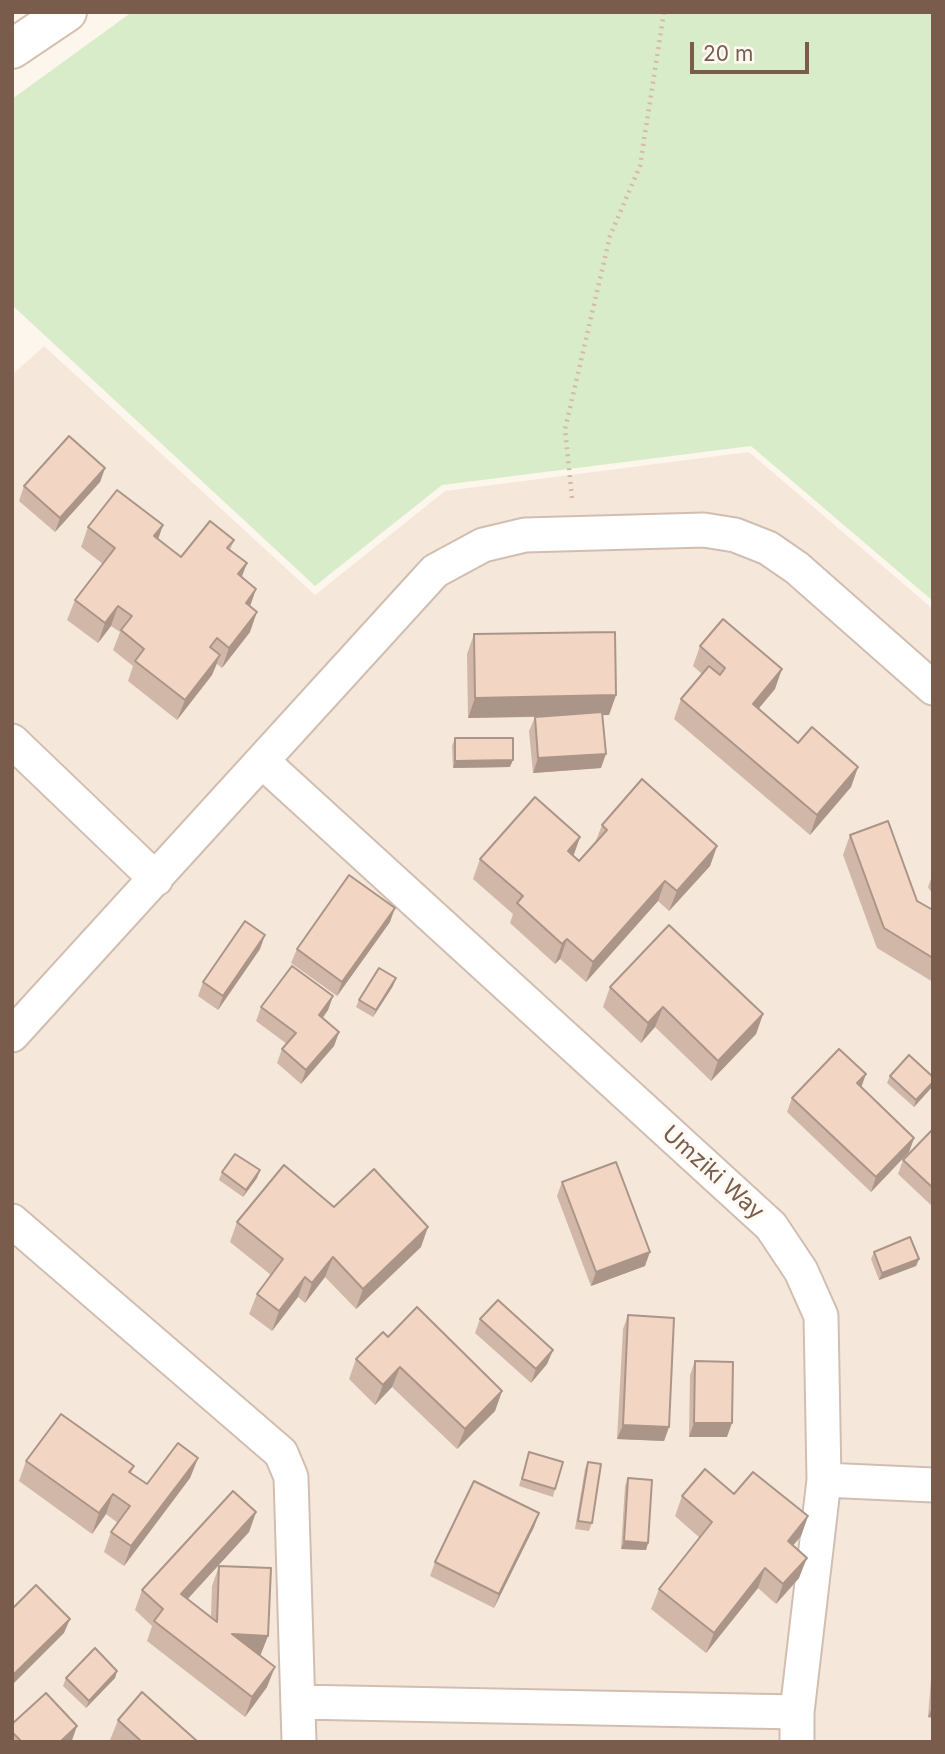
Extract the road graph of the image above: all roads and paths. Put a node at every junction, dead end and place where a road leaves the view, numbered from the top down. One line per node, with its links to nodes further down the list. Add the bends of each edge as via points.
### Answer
1 (67, 12): 3 (main road)
2 (664, 12): 4 (path, via 640,166 610,236 565,429)
3 (12, 49)
4 (576, 534): 5 (street, via 704,530 735,535 768,548 797,568); 7 (street, via 525,535 483,545 435,571)
5 (933, 688)
6 (12, 741): 8 (street)
7 (262, 762): 8 (street); 11 (street, Umziki Way, via 771,1226 801,1271 821,1316)
8 (156, 879): 9 (street)
9 (12, 1035)
10 (12, 1222): 13 (street, via 281,1453 291,1477)
11 (824, 1480): 12 (street); 14 (street, Umziki Way)
12 (933, 1485)
13 (298, 1702): 14 (street); 15 (street)
14 (797, 1727)
15 (299, 1742)

